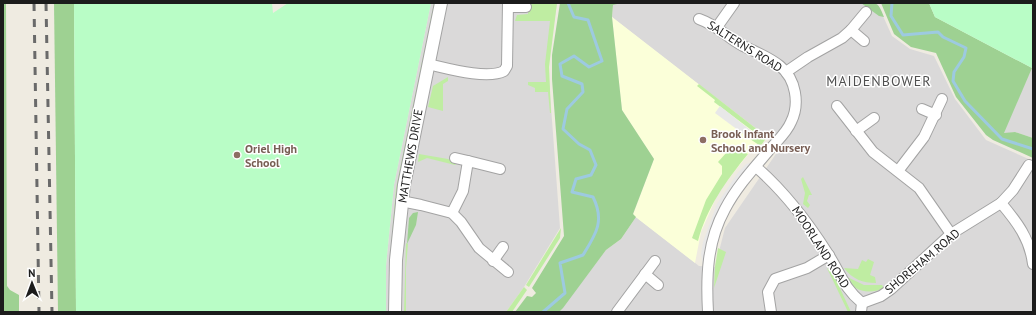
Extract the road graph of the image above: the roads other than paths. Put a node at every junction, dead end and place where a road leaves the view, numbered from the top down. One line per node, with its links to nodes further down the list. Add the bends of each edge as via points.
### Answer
1 (441, 3): 10 (street, MATTHEWS DRIVE)
2 (734, 3): 7 (street)
3 (508, 5): 4 (street); 10 (street, via 507,66 504,71 498,74 478,73)
4 (526, 7)
5 (866, 12): 8 (street)
6 (699, 19): 7 (street, SALTERNS ROAD)
7 (717, 27): 11 (street, SALTERNS ROAD)
8 (851, 30): 9 (street); 11 (street)
9 (864, 41)
10 (428, 64): 24 (street, MATTHEWS DRIVE)
11 (786, 72): 21 (street, SALTERNS ROAD, via 795,91 794,116 788,129)
12 (942, 99): 15 (street)
13 (837, 106): 17 (street)
14 (922, 109): 15 (street)
15 (936, 115): 23 (street, via 924,137)
16 (874, 118): 17 (street)
17 (856, 131): 23 (street, via 873,152)
18 (455, 158): 19 (street)
19 (468, 161): 22 (street); 26 (street, via 463,191)
20 (1029, 165): 25 (street, SHOREHAM ROAD)
21 (756, 167): 29 (street, MOORLAND ROAD, via 786,195); 39 (street, SALTERNS ROAD, via 731,198 715,231 707,267)
22 (500, 169)
23 (898, 171): 27 (street, via 918,188)
24 (401, 201): 26 (street); 37 (street, MATTHEWS DRIVE)
25 (1001, 203): 27 (street, SHOREHAM ROAD); 30 (street, via 1024,232)
26 (452, 213): 31 (street, via 479,248)
27 (951, 234): 36 (street, SHOREHAM ROAD, via 891,289)
28 (503, 246): 31 (street)
29 (829, 255): 36 (street, MOORLAND ROAD, via 845,285); 40 (street, via 807,268 775,279 768,292)
30 (1032, 257)
31 (493, 261): 33 (street)
32 (654, 261): 34 (street)
33 (508, 272)
34 (645, 274): 35 (street); 38 (street)
35 (658, 285)
36 (862, 308)
37 (395, 312)
38 (617, 312)
39 (708, 312)
40 (771, 312)

